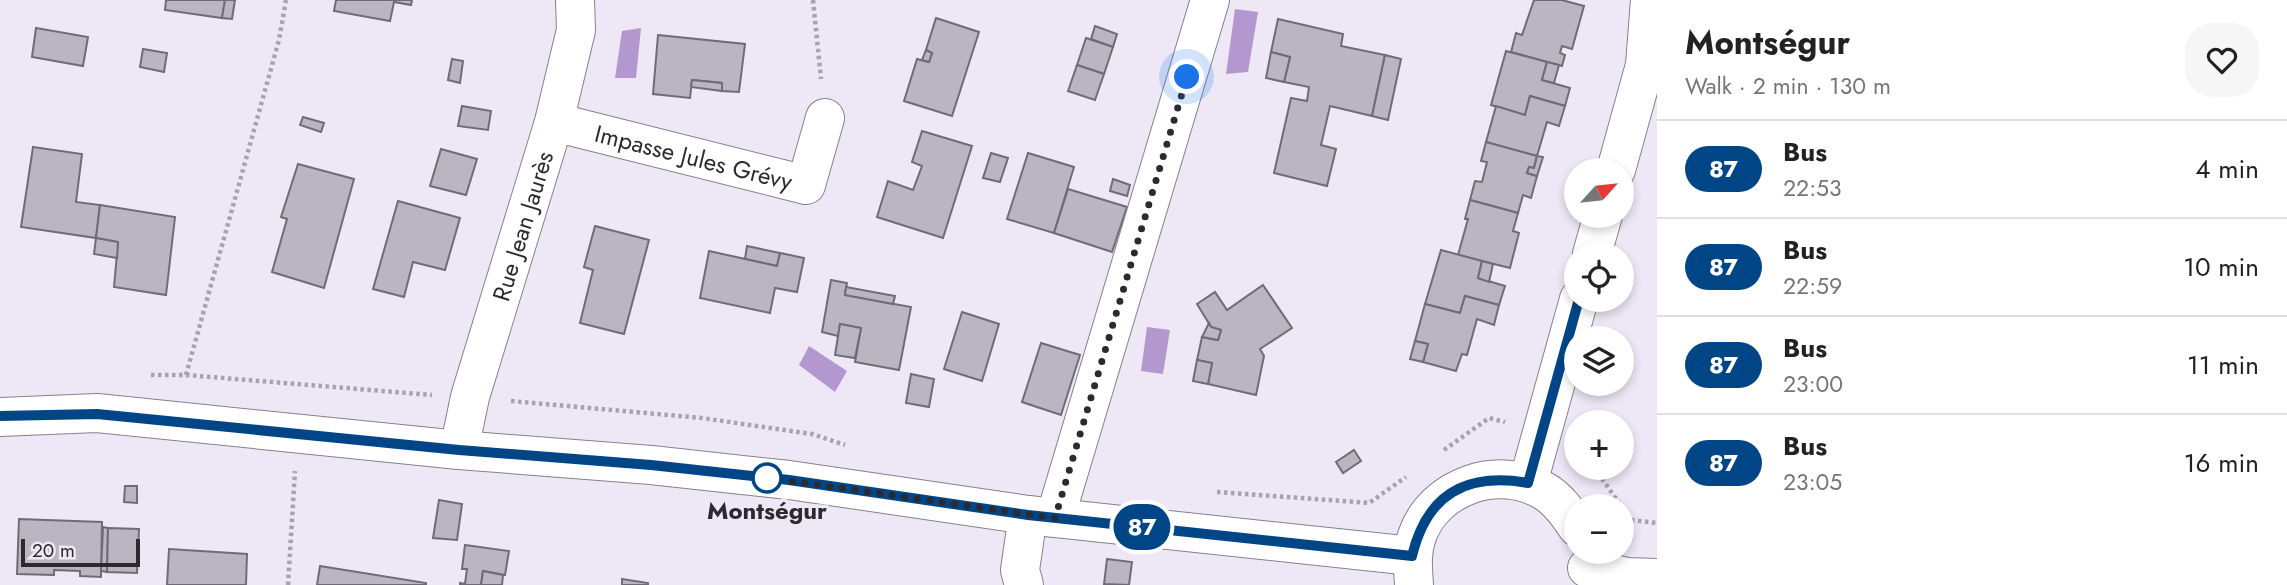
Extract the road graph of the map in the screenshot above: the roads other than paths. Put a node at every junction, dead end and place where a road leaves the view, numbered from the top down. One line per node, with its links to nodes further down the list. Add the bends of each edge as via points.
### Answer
1 (575, 0): 5 (street, Rue Jean Jaurès, via 576,30)
2 (1210, 0): 12 (street)
3 (1650, 0): 6 (street, via 1646,65)
4 (825, 118): 5 (street, Impasse Jules Grévy, via 806,185)
5 (554, 122): 9 (street, Rue Jean Jaurès, via 470,397)
6 (1619, 158)
7 (1575, 312): 10 (street)
8 (0, 416): 9 (street, via 97,414)
9 (459, 450): 12 (street, via 789,480)
10 (1528, 483): 11 (street); 14 (street, via 1483,480 1444,498 1417,535)
11 (1564, 509)
12 (1042, 517): 14 (street); 16 (street, via 1020,570)
13 (1586, 568): 15 (street)
14 (1413, 571)
15 (1657, 578)
16 (1024, 585)

